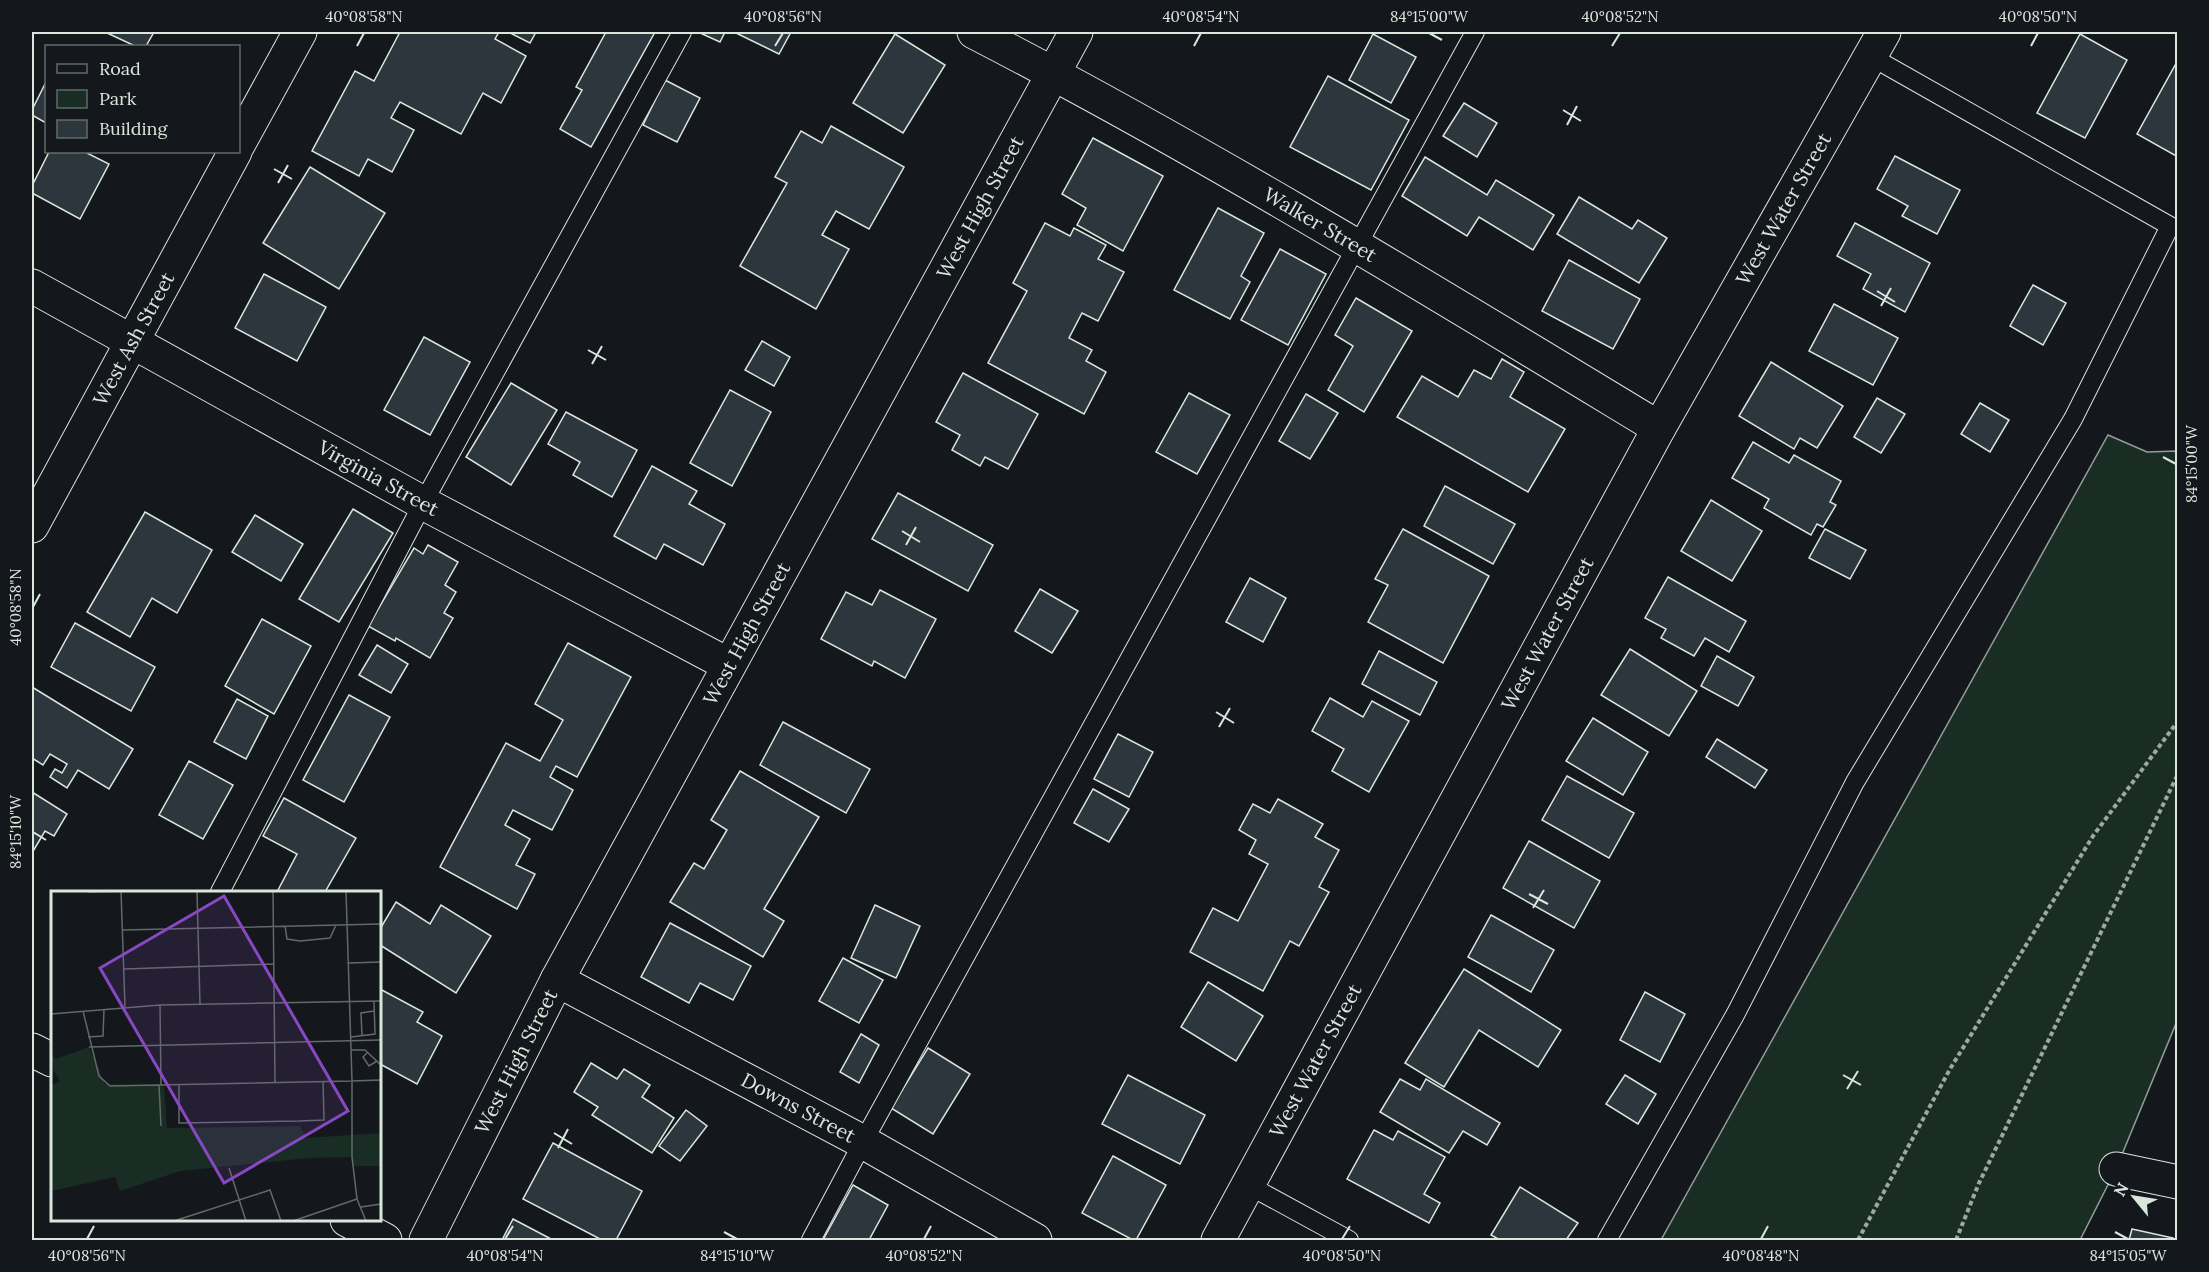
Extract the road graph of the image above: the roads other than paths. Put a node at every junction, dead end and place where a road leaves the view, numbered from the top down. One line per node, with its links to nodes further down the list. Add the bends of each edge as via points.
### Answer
1 (300, 32): 8 (street)
2 (682, 32): 14 (lane)
3 (974, 32): 7 (street, Walker Street)
4 (1076, 32): 7 (street, West High Street)
5 (1475, 32): 10 (lane)
6 (1877, 44): 13 (street, West Water Street); 32 (lane, via 2170,226 2073,419 1855,782 1735,1015)
7 (1053, 73): 10 (street, Walker Street); 16 (street, West High Street)
8 (240, 141)
9 (234, 153): 12 (street, West Ash Street)
10 (1356, 244): 13 (street, Walker Street); 21 (lane)
11 (32, 286): 12 (street, Virginia Street)
12 (132, 341): 14 (street, Virginia Street); 15 (street, West Ash Street)
13 (1659, 428): 24 (street, West Water Street)
14 (423, 503): 16 (street, Virginia Street); 17 (lane)
15 (32, 526)
16 (729, 665): 18 (street, West High Street)
17 (221, 891)
18 (557, 980): 21 (street, Downs Street); 27 (street, West High Street)
19 (32, 1050): 20 (street)
20 (51, 1060)
21 (862, 1142): 28 (lane); 29 (street, Downs Street)
22 (2116, 1169): 23 (street)
23 (2178, 1182)
24 (1248, 1185): 30 (street, West Water Street); 31 (lane)
25 (349, 1221): 26 (street)
26 (386, 1240)
27 (426, 1240)
28 (811, 1240)
29 (1035, 1240)
30 (1218, 1240)
31 (1349, 1240)
32 (1607, 1240)

